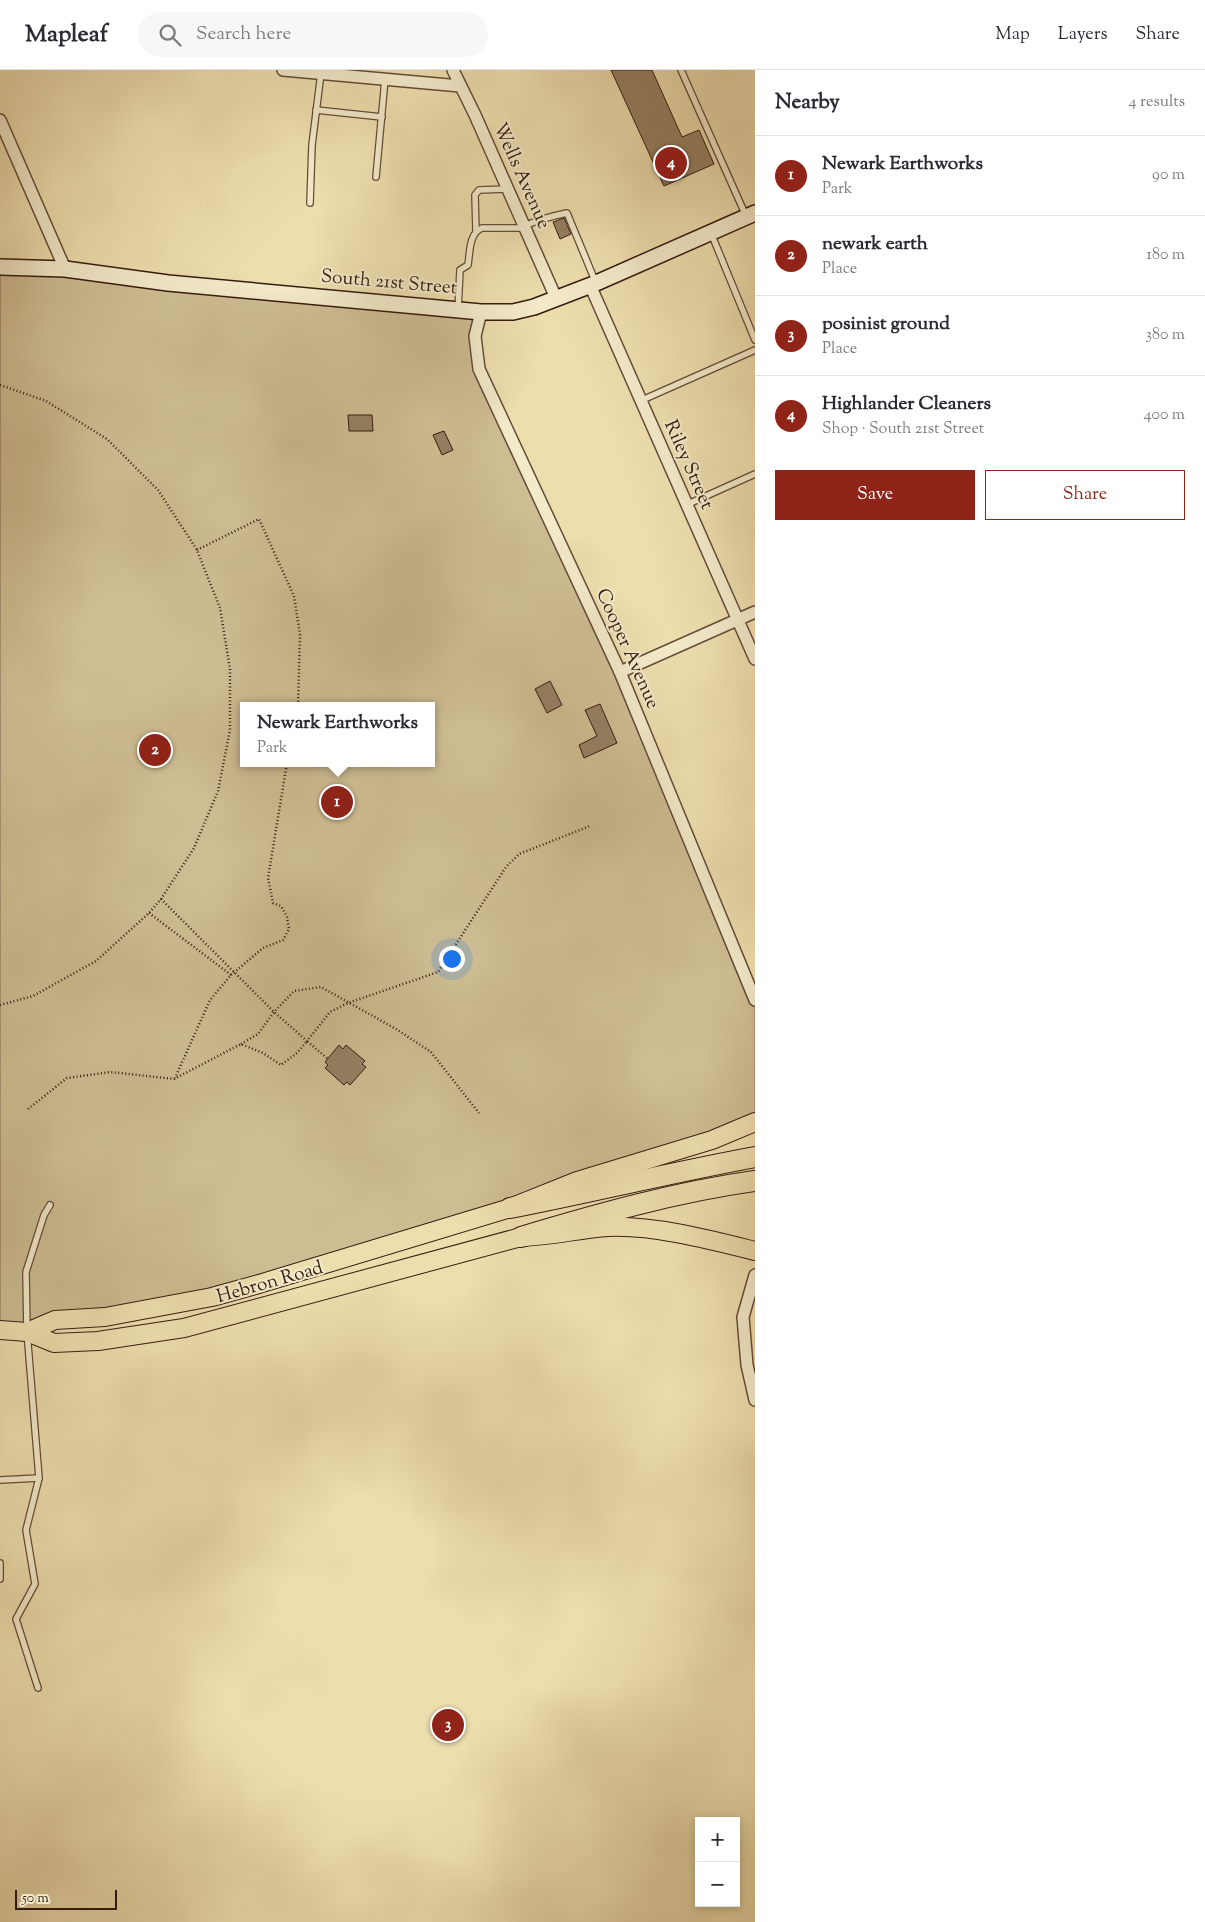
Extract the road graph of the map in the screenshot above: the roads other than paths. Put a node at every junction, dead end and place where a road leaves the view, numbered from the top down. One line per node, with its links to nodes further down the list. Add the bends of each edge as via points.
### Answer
1 (283, 70): 4 (street)
2 (453, 70): 6 (street, Wells Avenue)
3 (681, 70): 13 (lane)
4 (321, 73): 5 (street); 7 (lane)
5 (385, 79): 6 (street); 8 (lane)
6 (460, 86): 11 (street, Wells Avenue)
7 (316, 110): 8 (lane); 12 (lane)
8 (382, 117): 10 (lane)
9 (0, 120): 18 (street)
10 (376, 177)
11 (508, 189): 14 (street, Wells Avenue); 15 (lane, via 476,192)
12 (310, 202)
13 (751, 214): 16 (main road, South 21st Street)
14 (525, 227): 15 (lane, via 482,228); 19 (lane, via 567,212); 20 (street, Wells Avenue)
15 (476, 231): 21 (lane, via 468,265 460,270)
16 (711, 233): 19 (main road, South 21st Street); 23 (lane)
17 (0, 267): 18 (main road, South 21st Street)
18 (65, 269): 21 (main road, South 21st Street, via 168,283)
19 (593, 284): 20 (main road, South 21st Street); 25 (street, Riley Street)
20 (556, 298): 22 (main road, South 21st Street, via 513,312)
21 (458, 310): 22 (main road, South 21st Street)
22 (481, 312): 31 (street, Cooper Avenue, via 475,336 479,369)
23 (755, 340)
24 (755, 350): 25 (lane)
25 (640, 401): 27 (street, Riley Street)
26 (755, 474): 27 (lane)
27 (686, 504): 29 (street, Riley Street)
28 (755, 612): 29 (street)
29 (738, 619): 30 (street, Riley Street); 31 (street)
30 (755, 659)
31 (620, 672): 32 (street, Cooper Avenue)
32 (755, 1000)
33 (755, 1122): 37 (highway, Hebron Road, via 712,1140 577,1181)
34 (755, 1157): 37 (highway)
35 (755, 1181): 38 (highway, via 573,1221)
36 (50, 1205): 42 (lane, via 26,1272)
37 (510, 1208): 42 (highway, Hebron Road, via 212,1297 105,1317 55,1320)
38 (521, 1237): 39 (highway, Hebron Road, via 626,1228 711,1240); 42 (highway, Hebron Road, via 184,1328 98,1341 54,1343)
39 (755, 1251)
40 (755, 1275): 43 (street, via 744,1317 747,1365)
41 (0, 1330): 42 (highway, Hebron Road)
42 (27, 1332): 44 (lane)
43 (755, 1400)
44 (39, 1478): 45 (lane); 48 (lane, via 26,1530 36,1584 16,1619)
45 (0, 1480)
46 (0, 1564): 47 (lane)
47 (0, 1579)
48 (38, 1688)

